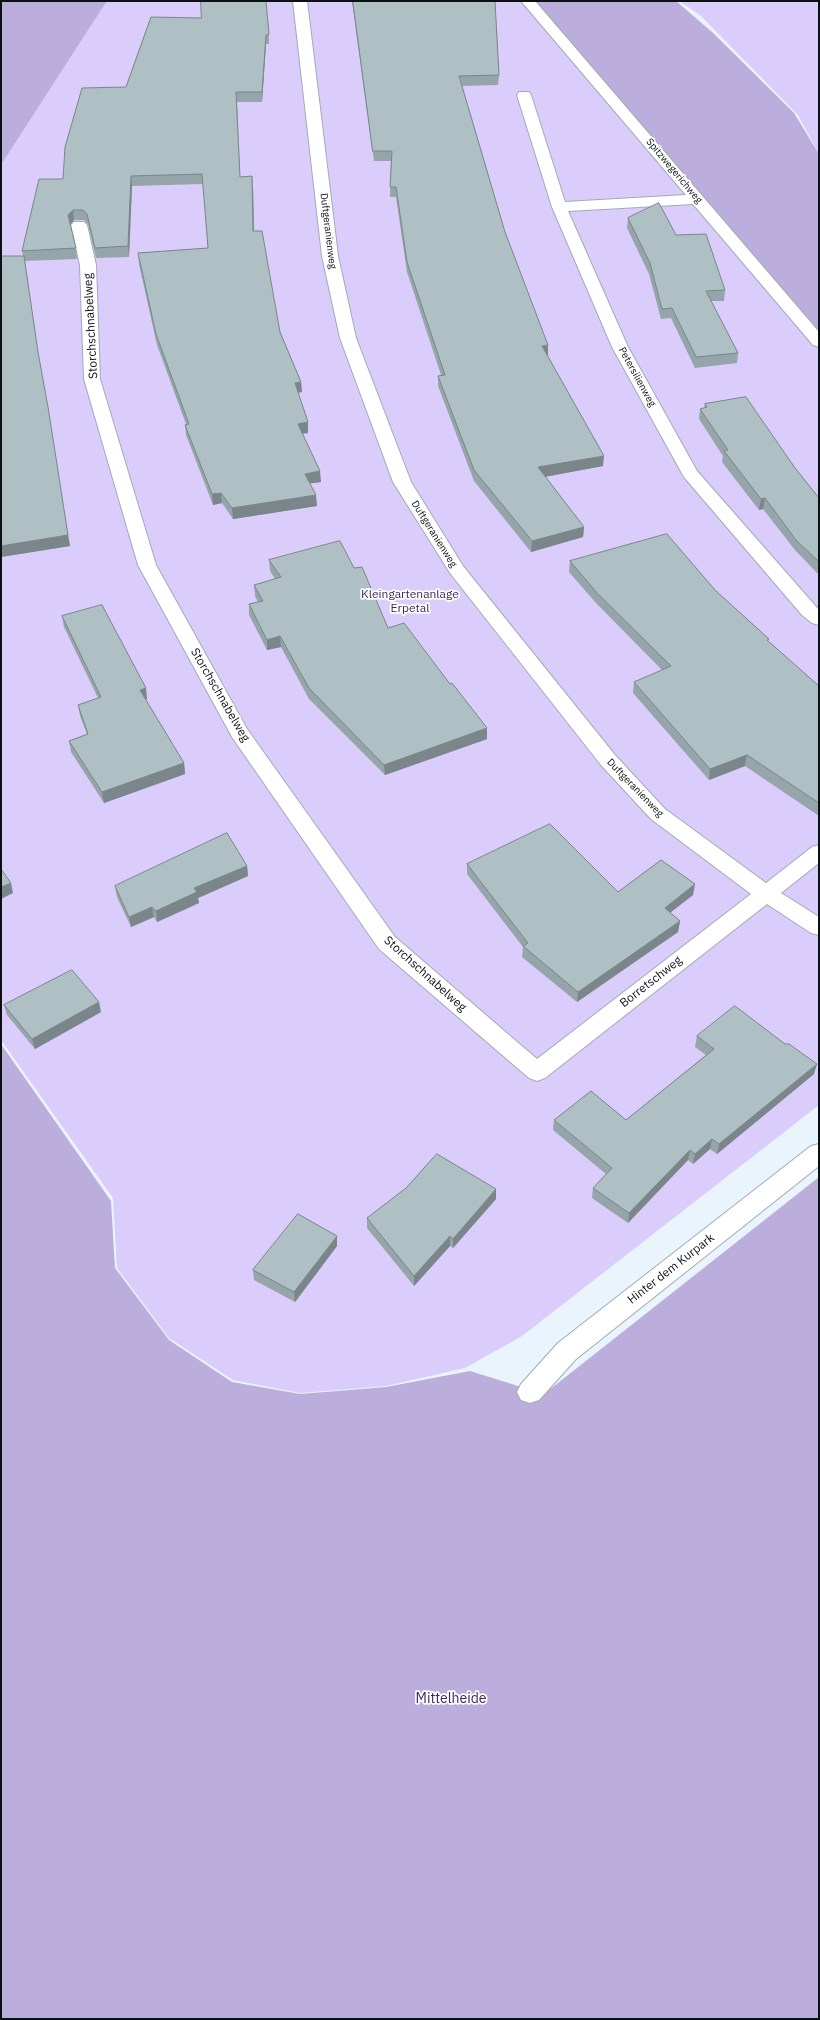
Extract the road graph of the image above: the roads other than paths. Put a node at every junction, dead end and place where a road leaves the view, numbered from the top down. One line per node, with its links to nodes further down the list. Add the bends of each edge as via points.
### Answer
1 (300, 1): 10 (street, Duftgeranienweg, via 330,256 348,338 402,482 456,568 608,760 658,814)
2 (528, 1): 4 (street, Spitzwegerichweg)
3 (524, 95): 5 (street, Petersilienweg)
4 (697, 199): 5 (street); 7 (street, Spitzwegerichweg)
5 (559, 207): 8 (street, Petersilienweg, via 620,347 690,473)
6 (80, 225): 12 (street, Storchschnabelweg, via 88,266 92,379 147,565 240,732 387,943)
7 (819, 342)
8 (819, 619)
9 (819, 852): 10 (street)
10 (765, 892): 11 (street, Duftgeranienweg); 12 (street, Borretschweg)
11 (819, 927)
12 (537, 1072)
13 (819, 1153): 14 (street, Hinter dem Kurpark, via 567,1351)
14 (530, 1392)

